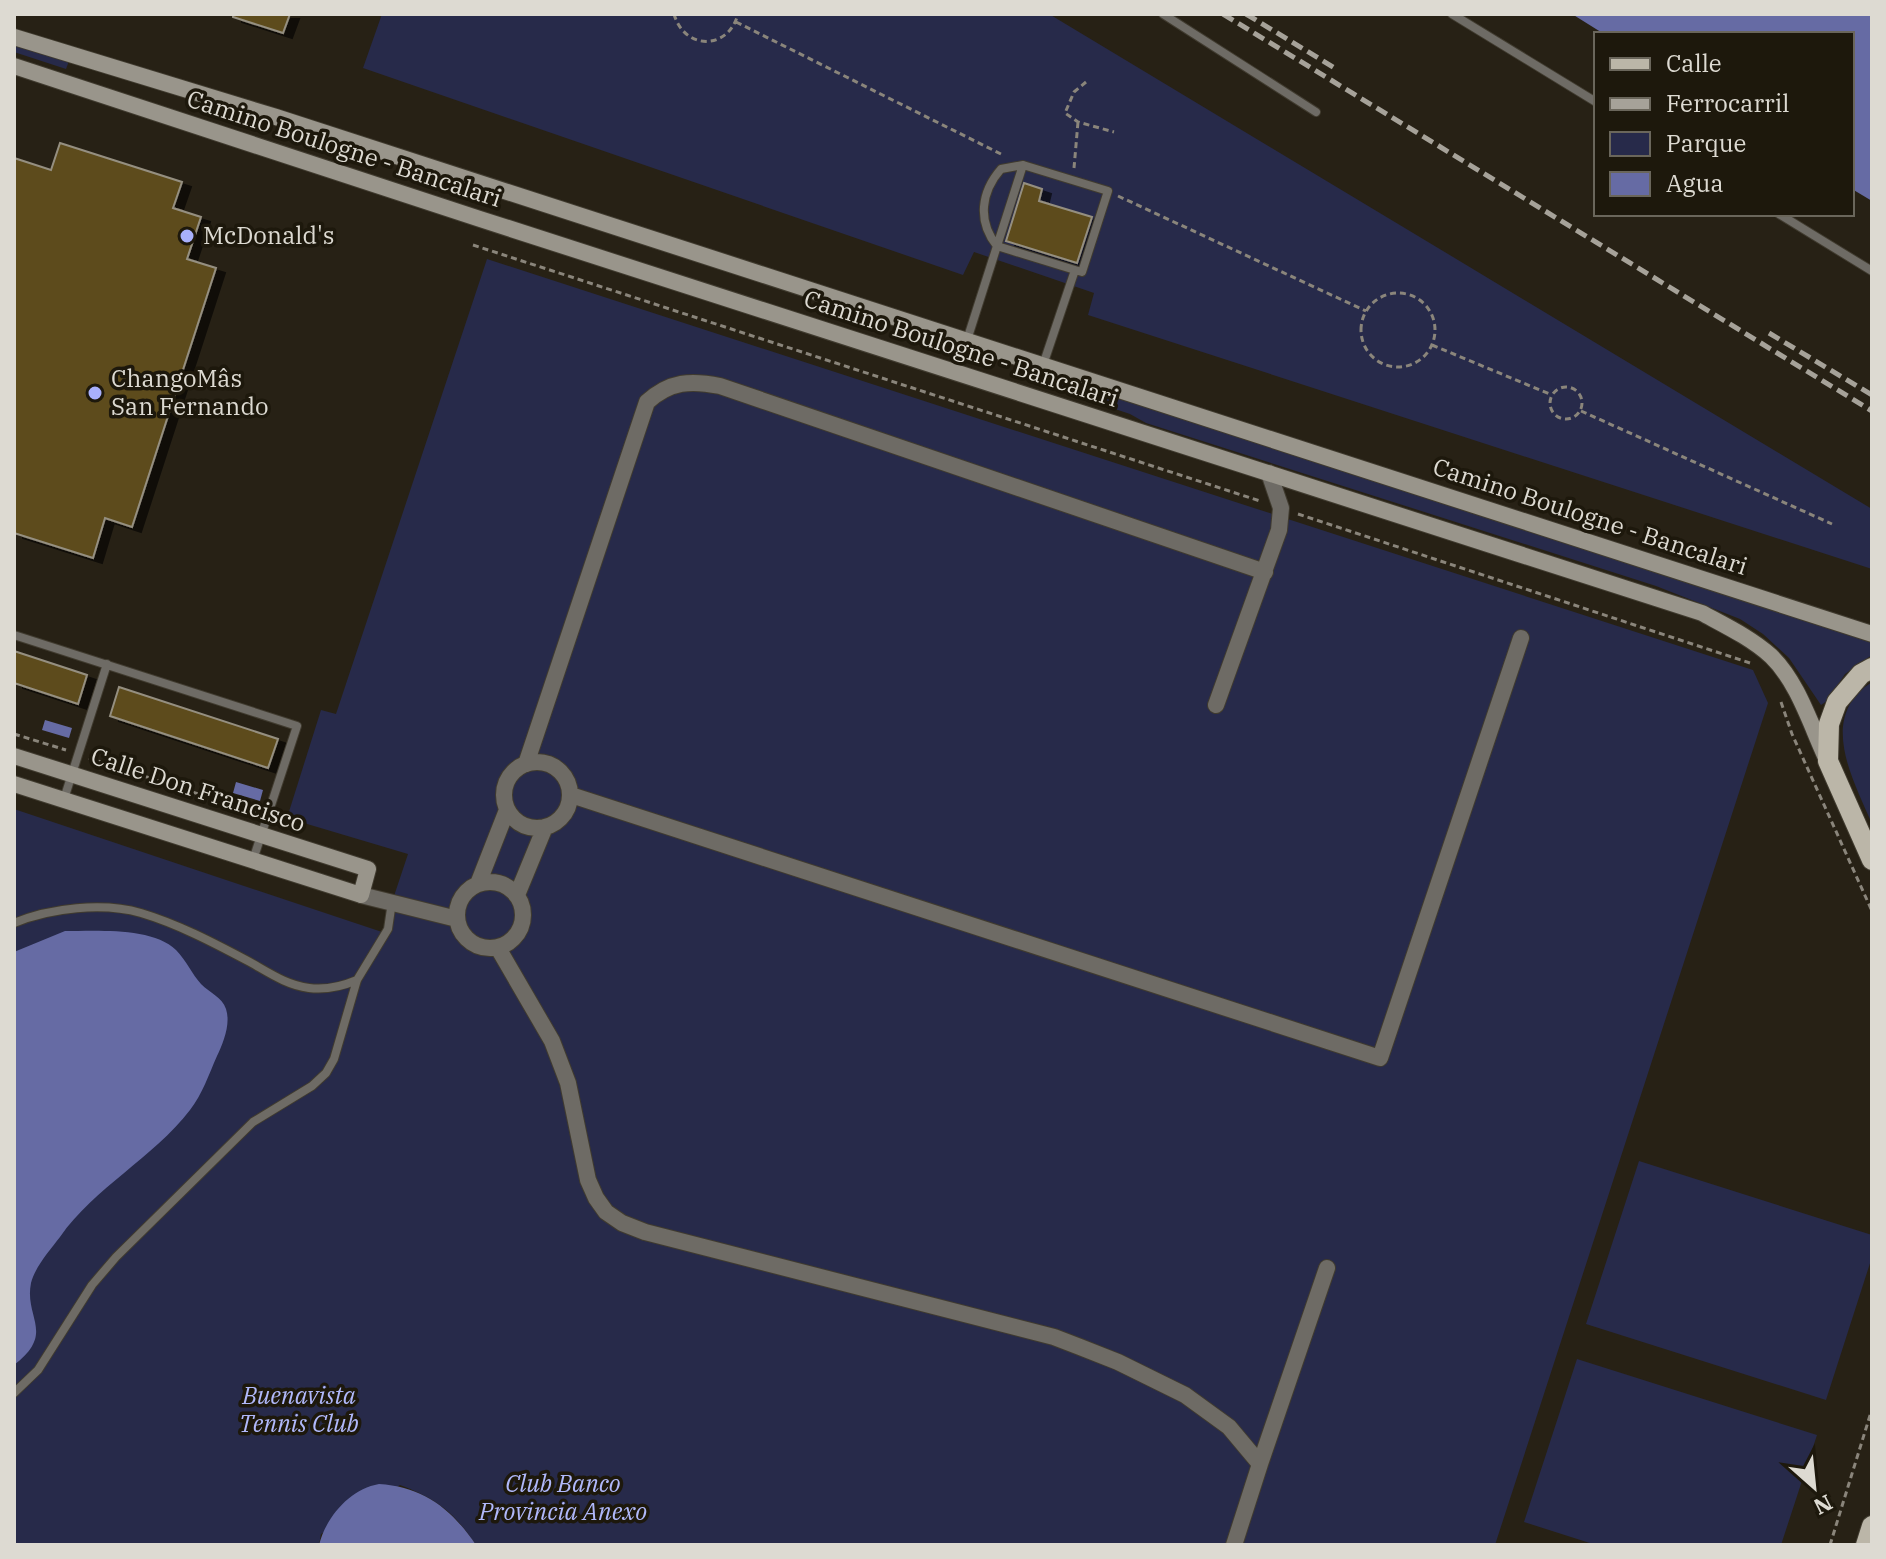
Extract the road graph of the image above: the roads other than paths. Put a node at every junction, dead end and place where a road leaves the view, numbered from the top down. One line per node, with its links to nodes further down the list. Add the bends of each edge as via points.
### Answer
1 (1163, 14): 6 (lane)
2 (1452, 14): 5 (lane)
3 (14, 37): 12 (main road, Camino Boulogne - Bancalari)
4 (14, 66): 14 (main road, Camino Boulogne - Bancalari)
5 (1594, 101)
6 (1316, 112)
7 (1023, 165): 9 (lane); 9 (lane, via 1001,169 986,192 983,208); 10 (lane, via 1108,191 1082,272)
8 (1782, 216): 11 (lane)
9 (997, 246): 10 (lane); 12 (lane)
10 (1075, 270): 13 (lane)
11 (1872, 271)
12 (967, 341): 13 (main road, Camino Boulogne - Bancalari)
13 (1043, 366): 16 (main road, Camino Boulogne - Bancalari)
14 (1269, 473): 15 (street, via 1281,508); 23 (main road, Camino Boulogne - Bancalari, via 1702,613 1771,657 1787,676)
15 (1265, 572): 21 (street); 24 (street, via 720,386 679,382 647,402)
16 (1872, 634)
17 (14, 635): 19 (lane)
18 (1521, 638): 27 (street, via 1380,1058)
19 (107, 664): 25 (lane); 31 (lane, via 297,726)
20 (1872, 668): 23 (main road, via 1837,702 1829,724)
21 (1216, 705)
22 (14, 756): 25 (main road, Calle Don Francisco)
23 (1828, 761): 33 (main road)
24 (526, 764): 27 (street, via 557,768); 29 (street, via 509,778)
25 (72, 775): 28 (lane); 31 (main road, Calle Don Francisco)
26 (14, 784): 28 (main road, Calle Don Francisco)
27 (571, 795): 30 (street, via 564,815)
28 (64, 800): 32 (main road, Calle Don Francisco)
29 (507, 810): 30 (street, via 523,826); 34 (street)
30 (545, 827): 36 (street)
31 (261, 835): 32 (lane); 35 (main road, Calle Don Francisco, via 368,869)
32 (253, 860): 35 (main road, Calle Don Francisco)
33 (1872, 860)
34 (478, 884): 36 (street, via 499,883); 38 (street, via 461,898)
35 (361, 895): 37 (street)
36 (517, 895): 40 (street, via 521,926)
37 (393, 902): 38 (street); 41 (lane, via 388,929)
38 (457, 919): 40 (street, via 476,946)
39 (14, 923): 41 (lane, via 66,909 121,909 171,924 287,983 312,989)
40 (498, 948): 44 (street, via 552,1041 568,1083 588,1180 606,1212 622,1223 1080,1347 1185,1395 1229,1427)
41 (357, 980): 43 (lane, via 326,1073 253,1122 116,1257 38,1370)
42 (1327, 1268): 44 (street)
43 (14, 1393)
44 (1260, 1464): 46 (street)
45 (1872, 1526): 47 (main road)
46 (1234, 1545)
47 (1866, 1545)

